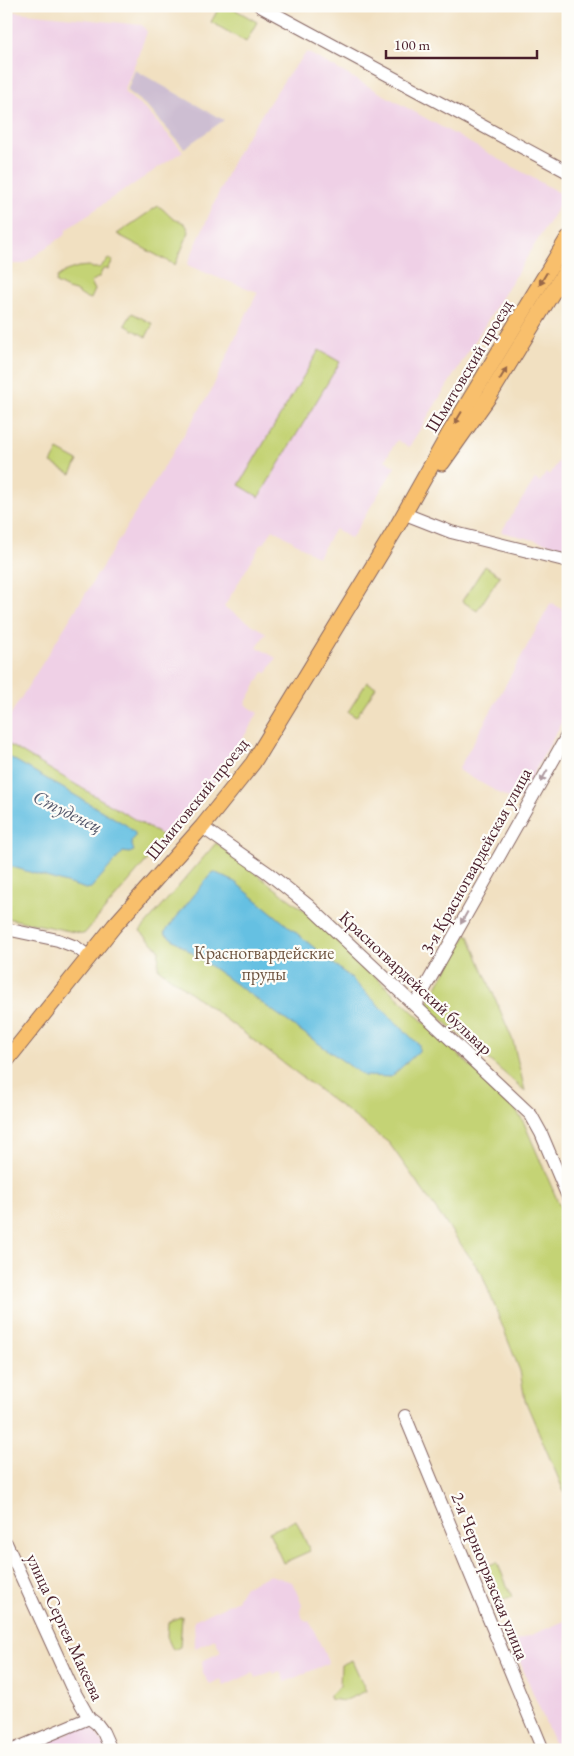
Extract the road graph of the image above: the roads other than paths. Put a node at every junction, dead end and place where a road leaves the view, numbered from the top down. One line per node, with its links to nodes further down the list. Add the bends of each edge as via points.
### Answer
1 (260, 6): 2 (street)
2 (568, 172)
3 (568, 238): 5 (main road, Шмитовский проезд, one-way to 5)
4 (568, 267): 5 (main road, Шмитовский проезд, one-way to 4, via 490,395)
5 (404, 514): 6 (street, via 451,532); 8 (main road, Шмитовский проезд, via 254,763)
6 (568, 561)
7 (568, 734): 11 (street, 3-я Красногвардейская улица, one-way to 11, via 418,1000)
8 (202, 827): 10 (main road, Шмитовский проезд); 11 (street, Красногвардейский бульвар, via 309,906)
9 (6, 929): 10 (street, via 58,940 76,947)
10 (89, 957): 12 (main road, Шмитовский проезд)
11 (417, 1007): 13 (street, Красногвардейский бульвар, via 531,1116)
12 (6, 1061)
13 (568, 1197)
14 (405, 1416): 19 (street, 2-я Черногрязская улица)
15 (6, 1543): 16 (street, улица Сергея Макеева, via 71,1686)
16 (89, 1718): 17 (street); 18 (street, улица Сергея Макеева, via 103,1732)
17 (13, 1750)
18 (111, 1750)
19 (544, 1750)

